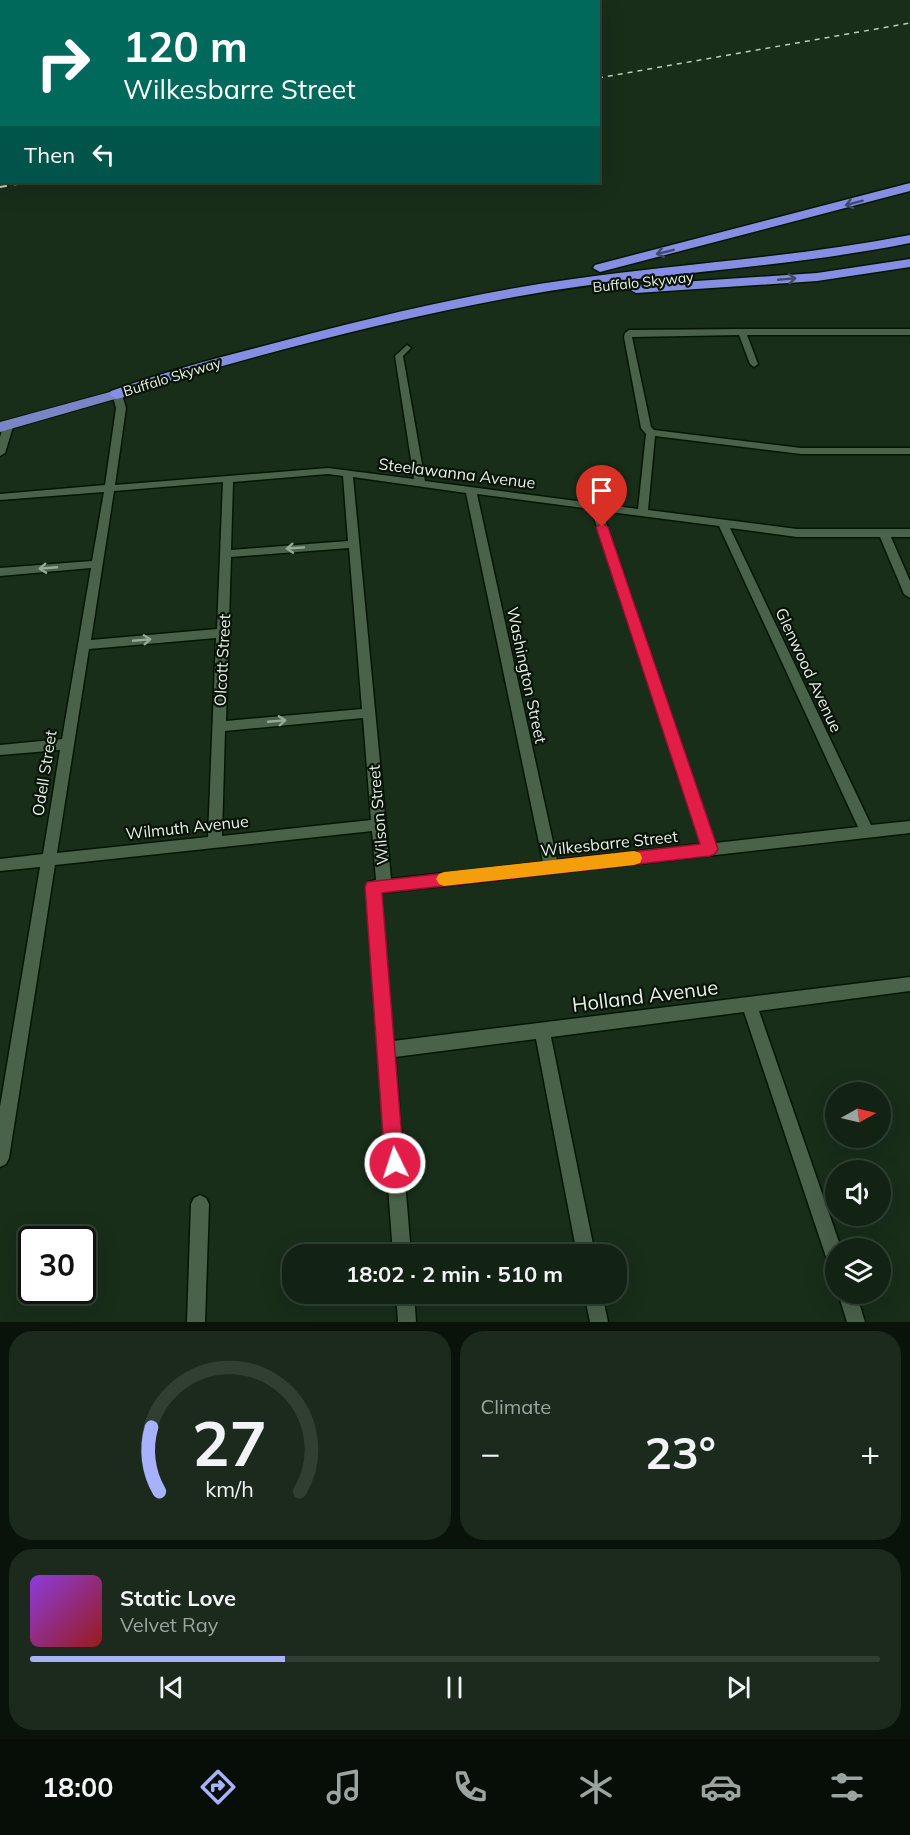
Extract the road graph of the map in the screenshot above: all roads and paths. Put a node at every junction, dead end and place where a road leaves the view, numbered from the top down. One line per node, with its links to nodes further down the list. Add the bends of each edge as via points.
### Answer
1 (910, 187): 5 (highway, one-way to 5)
2 (910, 239): 5 (highway, Buffalo Skyway, via 820,255 574,283)
3 (910, 246): 8 (highway, Buffalo Skyway, via 830,261 536,296)
4 (910, 263): 8 (highway, one-way to 4, via 546,299 817,277)
5 (471, 300): 11 (highway, Buffalo Skyway, via 164,377)
6 (742, 332): 7 (street); 10 (street); 13 (street, via 628,334 646,428)
7 (910, 332)
8 (315, 348): 11 (highway, Buffalo Skyway, via 157,388)
9 (406, 348): 18 (street, via 399,356)
10 (754, 364)
11 (117, 394): 12 (highway); 19 (street, Odell Street, via 122,408)
12 (4, 426): 15 (street)
13 (651, 433): 14 (street, via 792,450); 23 (street)
14 (910, 451)
15 (0, 453)
16 (348, 474): 17 (street, Steelawanna Avenue, via 328,471); 18 (street, Steelawanna Avenue); 27 (street, Wilson Street)
17 (228, 479): 19 (street, Steelawanna Avenue); 28 (street, Olcott Street)
18 (420, 483): 20 (street, Steelawanna Avenue)
19 (109, 488): 21 (street, Steelawanna Avenue); 29 (street, Odell Street)
20 (471, 490): 22 (street, Steelawanna Avenue); 45 (street, Washington Street)
21 (0, 497)
22 (595, 506): 23 (street, Steelawanna Avenue); 42 (street)
23 (643, 512): 24 (street, Steelawanna Avenue)
24 (722, 522): 25 (street, Steelawanna Avenue, via 796,533); 40 (street, Glenwood Avenue)
25 (884, 533): 26 (street, Steelawanna Avenue); 31 (street)
26 (910, 533)
27 (354, 544): 28 (street, one-way to 28); 34 (street, Wilson Street)
28 (227, 554): 32 (street, Olcott Street)
29 (97, 564): 30 (street, one-way to 30); 33 (street, Odell Street)
30 (0, 572)
31 (910, 594)
32 (223, 633): 33 (street, one-way to 32); 35 (street, Olcott Street)
33 (83, 645): 36 (street, Odell Street)
34 (369, 713): 35 (street, one-way to 34); 38 (street, Wilson Street)
35 (219, 727): 41 (street, Olcott Street)
36 (67, 744): 37 (street); 43 (street, Odell Street)
37 (0, 750)
38 (378, 825): 41 (street, Wilmuth Avenue); 46 (street, Wilson Street)
39 (910, 827): 40 (street, Wilkesbarre Street)
40 (867, 832): 42 (street, Wilkesbarre Street)
41 (214, 842): 43 (street, Wilmuth Avenue)
42 (710, 849): 45 (street, Wilkesbarre Street)
43 (48, 860): 44 (street, Wilmuth Avenue); 51 (street, Odell Street)
44 (0, 865)
45 (551, 867): 46 (street, Wilkesbarre Street)
46 (384, 886): 50 (street, Wilson Street, via 373,887)
47 (910, 984): 48 (street, Holland Avenue)
48 (749, 1004): 49 (street, Holland Avenue); 53 (street)
49 (542, 1030): 50 (street, Holland Avenue); 55 (street)
50 (386, 1050): 54 (street, Wilson Street)
51 (0, 1158)
52 (200, 1204): 59 (street)
53 (829, 1238)
54 (401, 1244)
55 (584, 1244)
56 (406, 1304): 60 (street)
57 (595, 1304): 61 (street)
58 (850, 1304): 62 (street)
59 (196, 1322)
60 (407, 1322)
61 (599, 1322)
62 (856, 1322)

